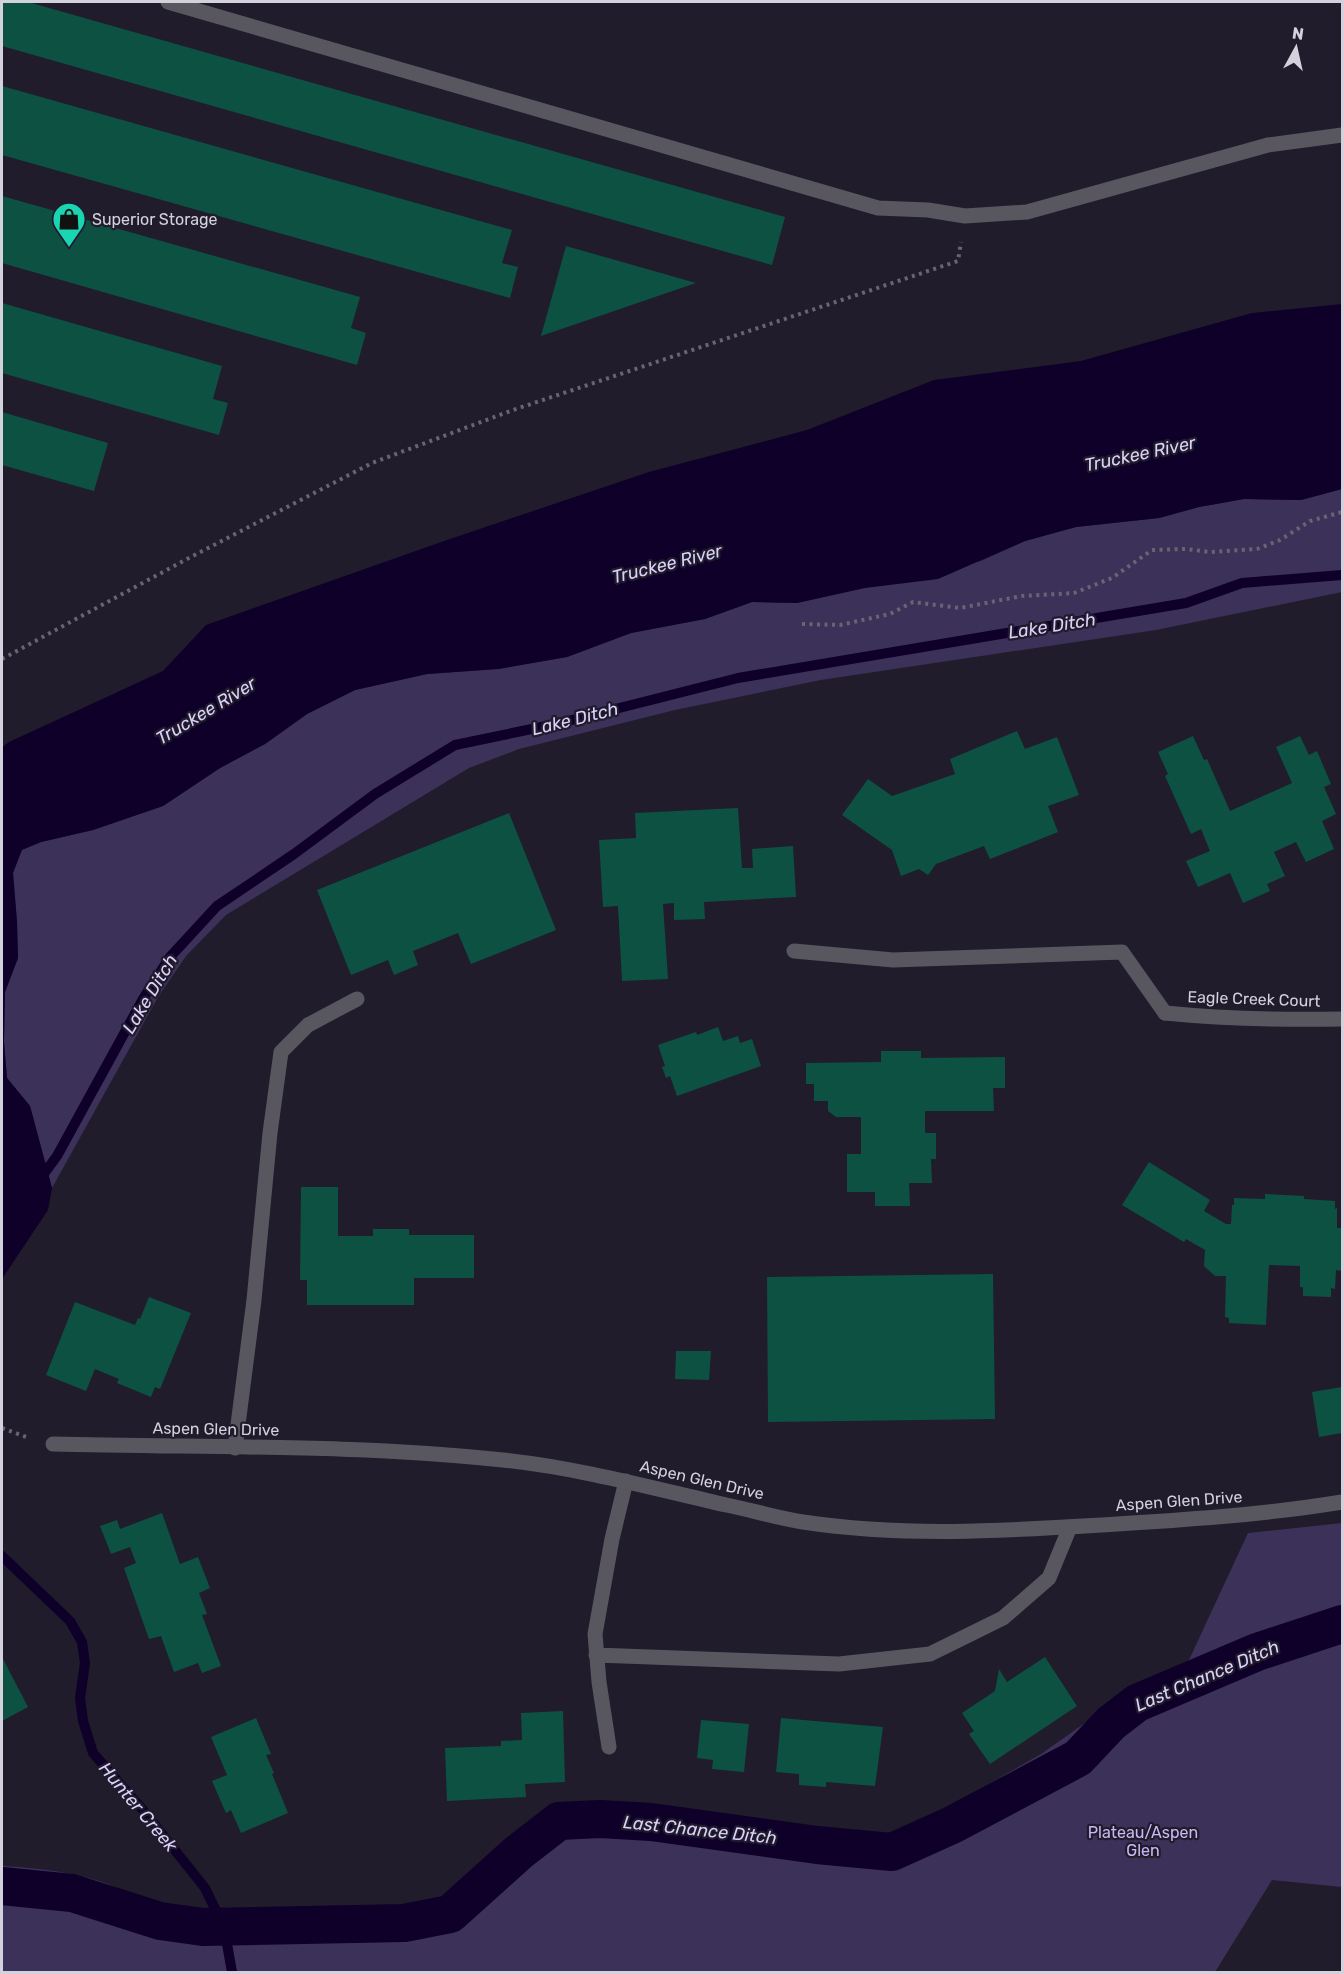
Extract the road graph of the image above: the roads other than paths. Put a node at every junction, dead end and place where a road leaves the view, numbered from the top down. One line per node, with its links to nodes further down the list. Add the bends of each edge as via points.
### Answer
1 (168, 2): 2 (street, via 878,208 966,216 1027,212 1268,145)
2 (1342, 135)
3 (795, 951): 5 (street, Eagle Creek Court, via 893,960 1122,952 1165,1014 1281,1020)
4 (357, 999): 7 (street, via 308,1025 281,1052)
5 (1342, 1018)
6 (53, 1444): 7 (street, Aspen Glen Drive)
7 (235, 1448): 8 (street, Aspen Glen Drive, via 440,1454 560,1467)
8 (626, 1481): 10 (street, Aspen Glen Drive, via 800,1522 880,1531); 11 (street, via 595,1634)
9 (1342, 1502): 10 (street, Aspen Glen Drive, via 1234,1516)
10 (1070, 1527): 11 (street, via 1049,1578 1003,1618 930,1654 839,1664)
11 (596, 1655): 12 (street)
12 (609, 1748)

